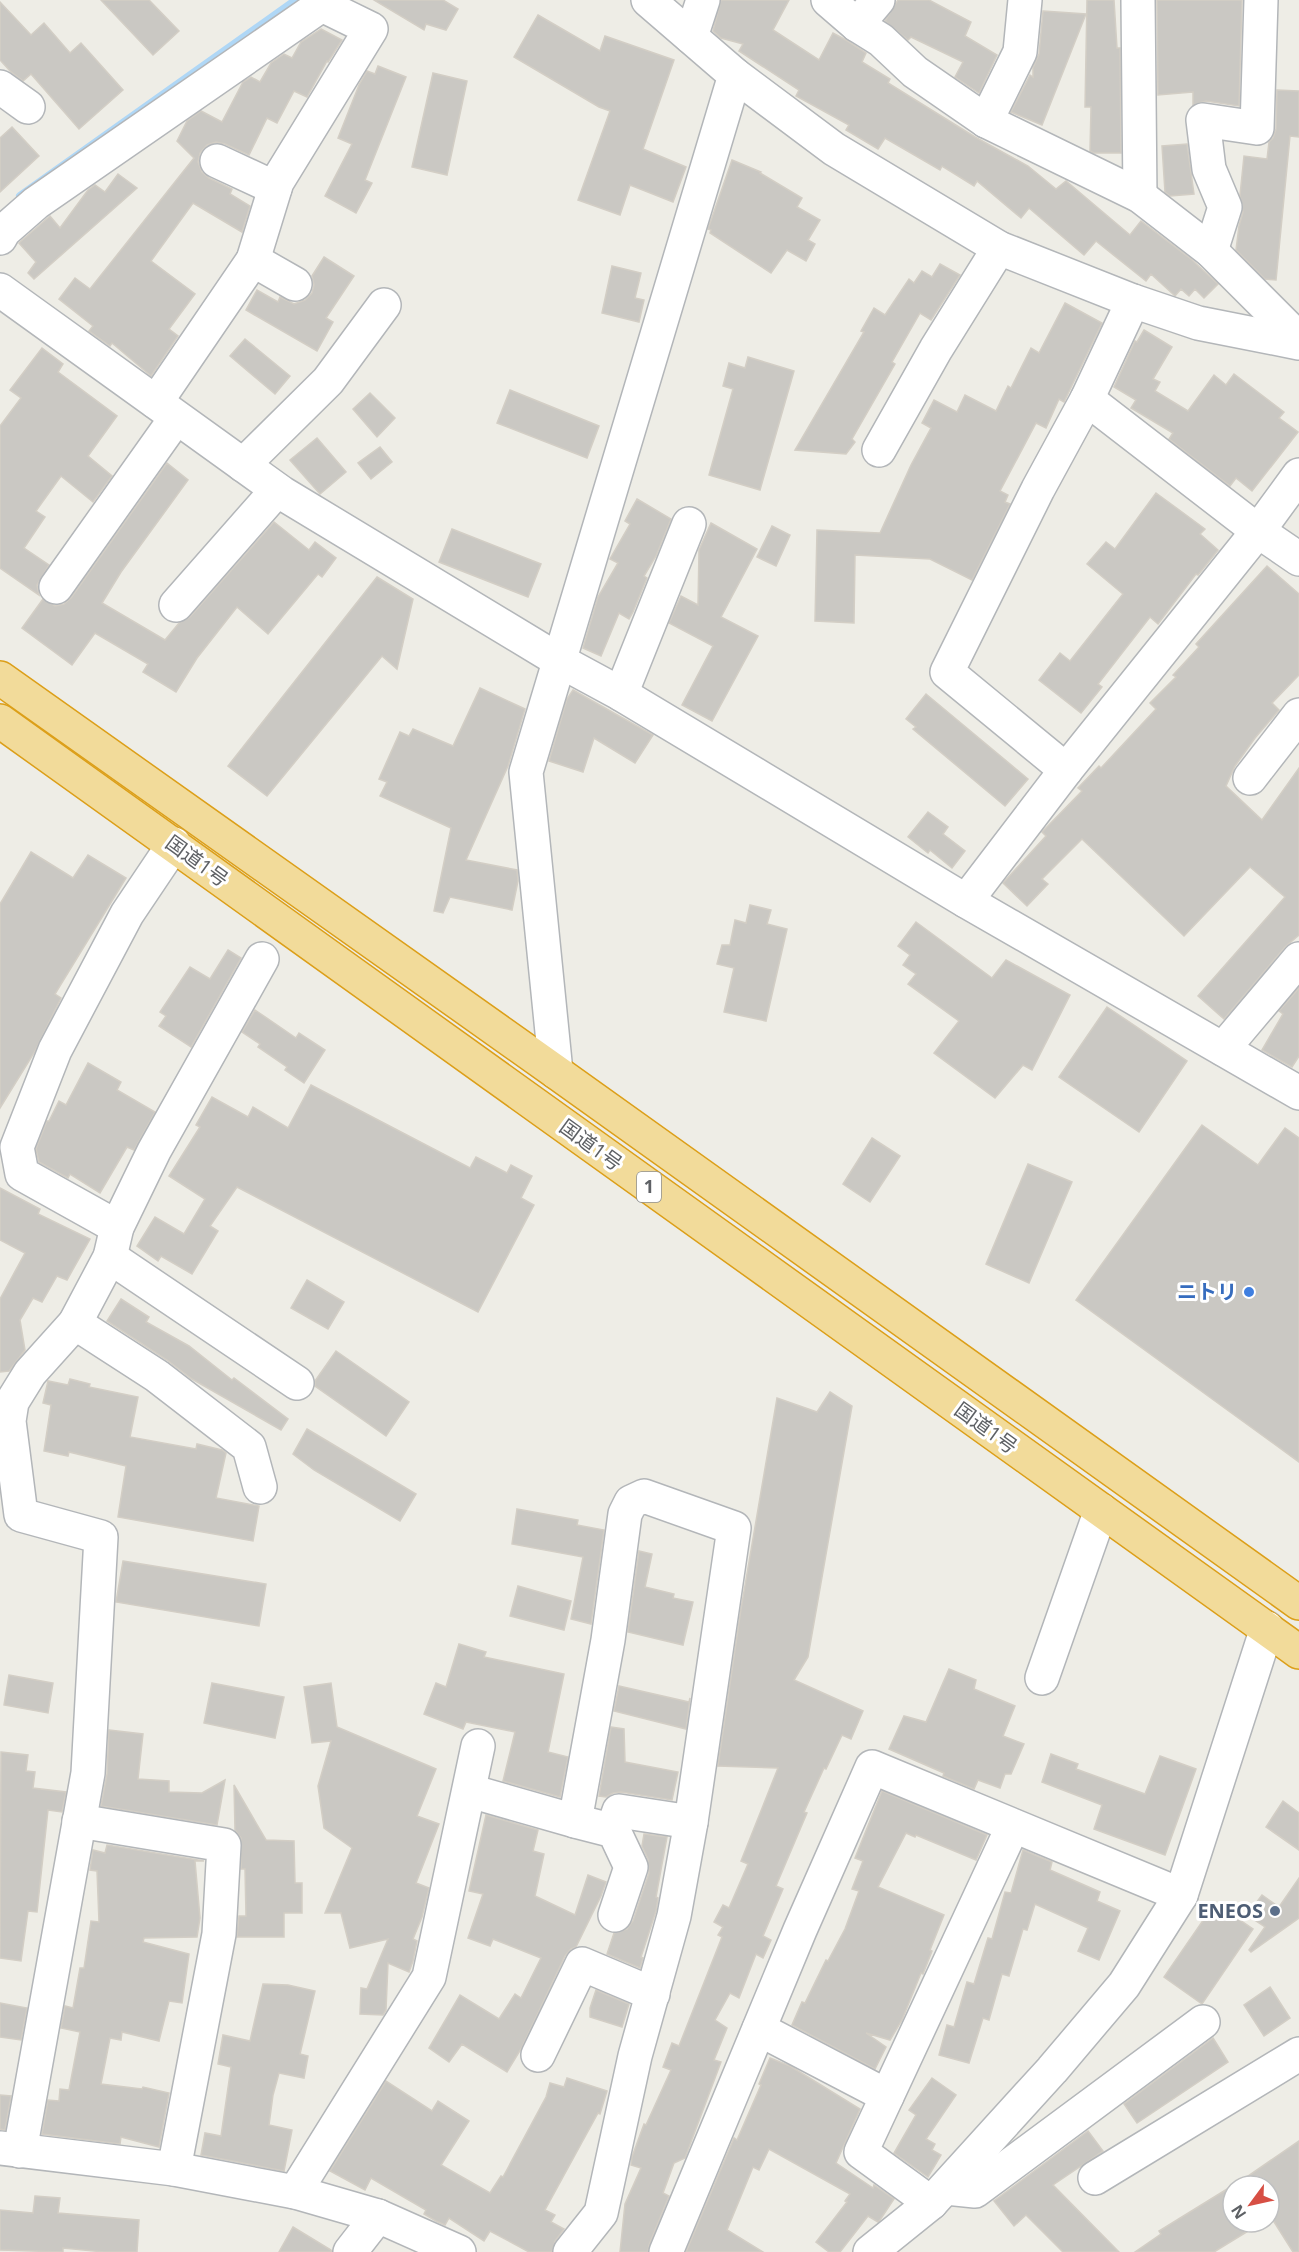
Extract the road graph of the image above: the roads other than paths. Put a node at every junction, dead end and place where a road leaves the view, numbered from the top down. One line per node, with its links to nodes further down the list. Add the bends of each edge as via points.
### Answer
1 (648, 0): 10 (street)
2 (703, 0): 10 (street)
3 (828, 0): 9 (street)
4 (878, 0): 9 (street)
5 (1025, 0): 14 (street, via 1020,52)
6 (1138, 0): 17 (street)
7 (1261, 0): 20 (street, via 1257,128 1203,120 1209,169 1225,207)
8 (325, 2): 16 (street, via 371,29); 18 (street, via 36,203)
9 (857, 25): 14 (street, via 881,40 915,72)
10 (691, 36): 11 (street)
11 (735, 75): 19 (street, via 834,149); 38 (street)
12 (0, 87): 13 (street)
13 (28, 107)
14 (986, 121): 17 (street)
15 (217, 161): 16 (street)
16 (275, 188): 21 (street)
17 (1140, 196): 20 (street)
18 (0, 238)
19 (999, 248): 24 (street); 29 (street)
20 (1211, 252): 26 (street)
21 (253, 260): 22 (street); 28 (street)
22 (295, 284)
23 (0, 290): 28 (street)
24 (1133, 300): 26 (street, via 1198,323); 27 (street)
25 (384, 305): 30 (street, via 328,381)
26 (1299, 341)
27 (1087, 399): 34 (street); 43 (street, via 946,672)
28 (166, 410): 30 (street); 36 (street)
29 (879, 450)
30 (243, 465): 32 (street)
31 (1299, 475): 34 (street)
32 (277, 490): 37 (street); 38 (street)
33 (689, 524): 40 (street)
34 (1258, 531): 35 (street); 43 (street)
35 (1299, 559)
36 (56, 587)
37 (176, 605)
38 (560, 661): 40 (street); 50 (street, via 525,772)
39 (0, 678): 50 (highway, 国道1号 / 1)
40 (621, 694): 46 (street)
41 (1299, 715): 44 (street)
42 (0, 721): 45 (highway, 国道1号 / 1)
43 (1066, 770): 46 (street)
44 (1250, 778)
45 (174, 844): 52 (street, via 127,914 55,1050 17,1147 22,1174); 57 (highway, 国道1号 / 1)
46 (966, 901): 49 (street)
47 (262, 959): 52 (street, via 154,1152)
48 (1299, 959): 49 (street)
49 (1222, 1049): 51 (street)
50 (556, 1072): 58 (highway, 国道1号 / 1)
51 (1299, 1093)
52 (114, 1242): 53 (street); 54 (street)
53 (75, 1323): 55 (street); 56 (street, via 158,1376 249,1447)
54 (297, 1383)
55 (6, 1402): 64 (street, via 21,1515 101,1537 88,1773)
56 (260, 1487)
57 (1101, 1510): 59 (highway, 国道1号 / 1); 61 (street)
58 (1299, 1603)
59 (1267, 1628): 60 (highway, 国道1号 / 1); 69 (street)
60 (1299, 1652)
61 (1042, 1678)
62 (478, 1746): 63 (street)
63 (470, 1791): 65 (street); 80 (street, via 429,1977)
64 (79, 1821): 77 (street); 78 (street, via 224,1845 219,1934)
65 (575, 1821): 66 (street, via 626,1514 631,1502 644,1496 734,1528); 68 (street)
66 (691, 1822): 68 (street, via 619,1812); 71 (street, via 674,1916)
67 (1013, 1826): 69 (street); 73 (street, via 872,1767); 76 (street)
68 (612, 1831): 70 (street, via 631,1867)
69 (1181, 1895): 81 (street, via 1124,1985)
70 (615, 1915)
71 (652, 1994): 75 (street, via 582,1964); 85 (street, via 634,2056 601,2213)
72 (1203, 2022): 81 (street, via 975,2191)
73 (759, 2029): 76 (street); 86 (street)
74 (1299, 2054): 79 (street)
75 (538, 2055)
76 (887, 2096): 81 (street, via 861,2152)
77 (10, 2150): 78 (street)
78 (174, 2169): 80 (street)
79 (1095, 2178)
80 (295, 2192): 82 (street)
81 (939, 2195): 87 (street)
82 (378, 2216): 83 (street); 84 (street)
83 (350, 2252)
84 (459, 2252)
85 (570, 2252)
86 (666, 2252)
87 (870, 2252)

